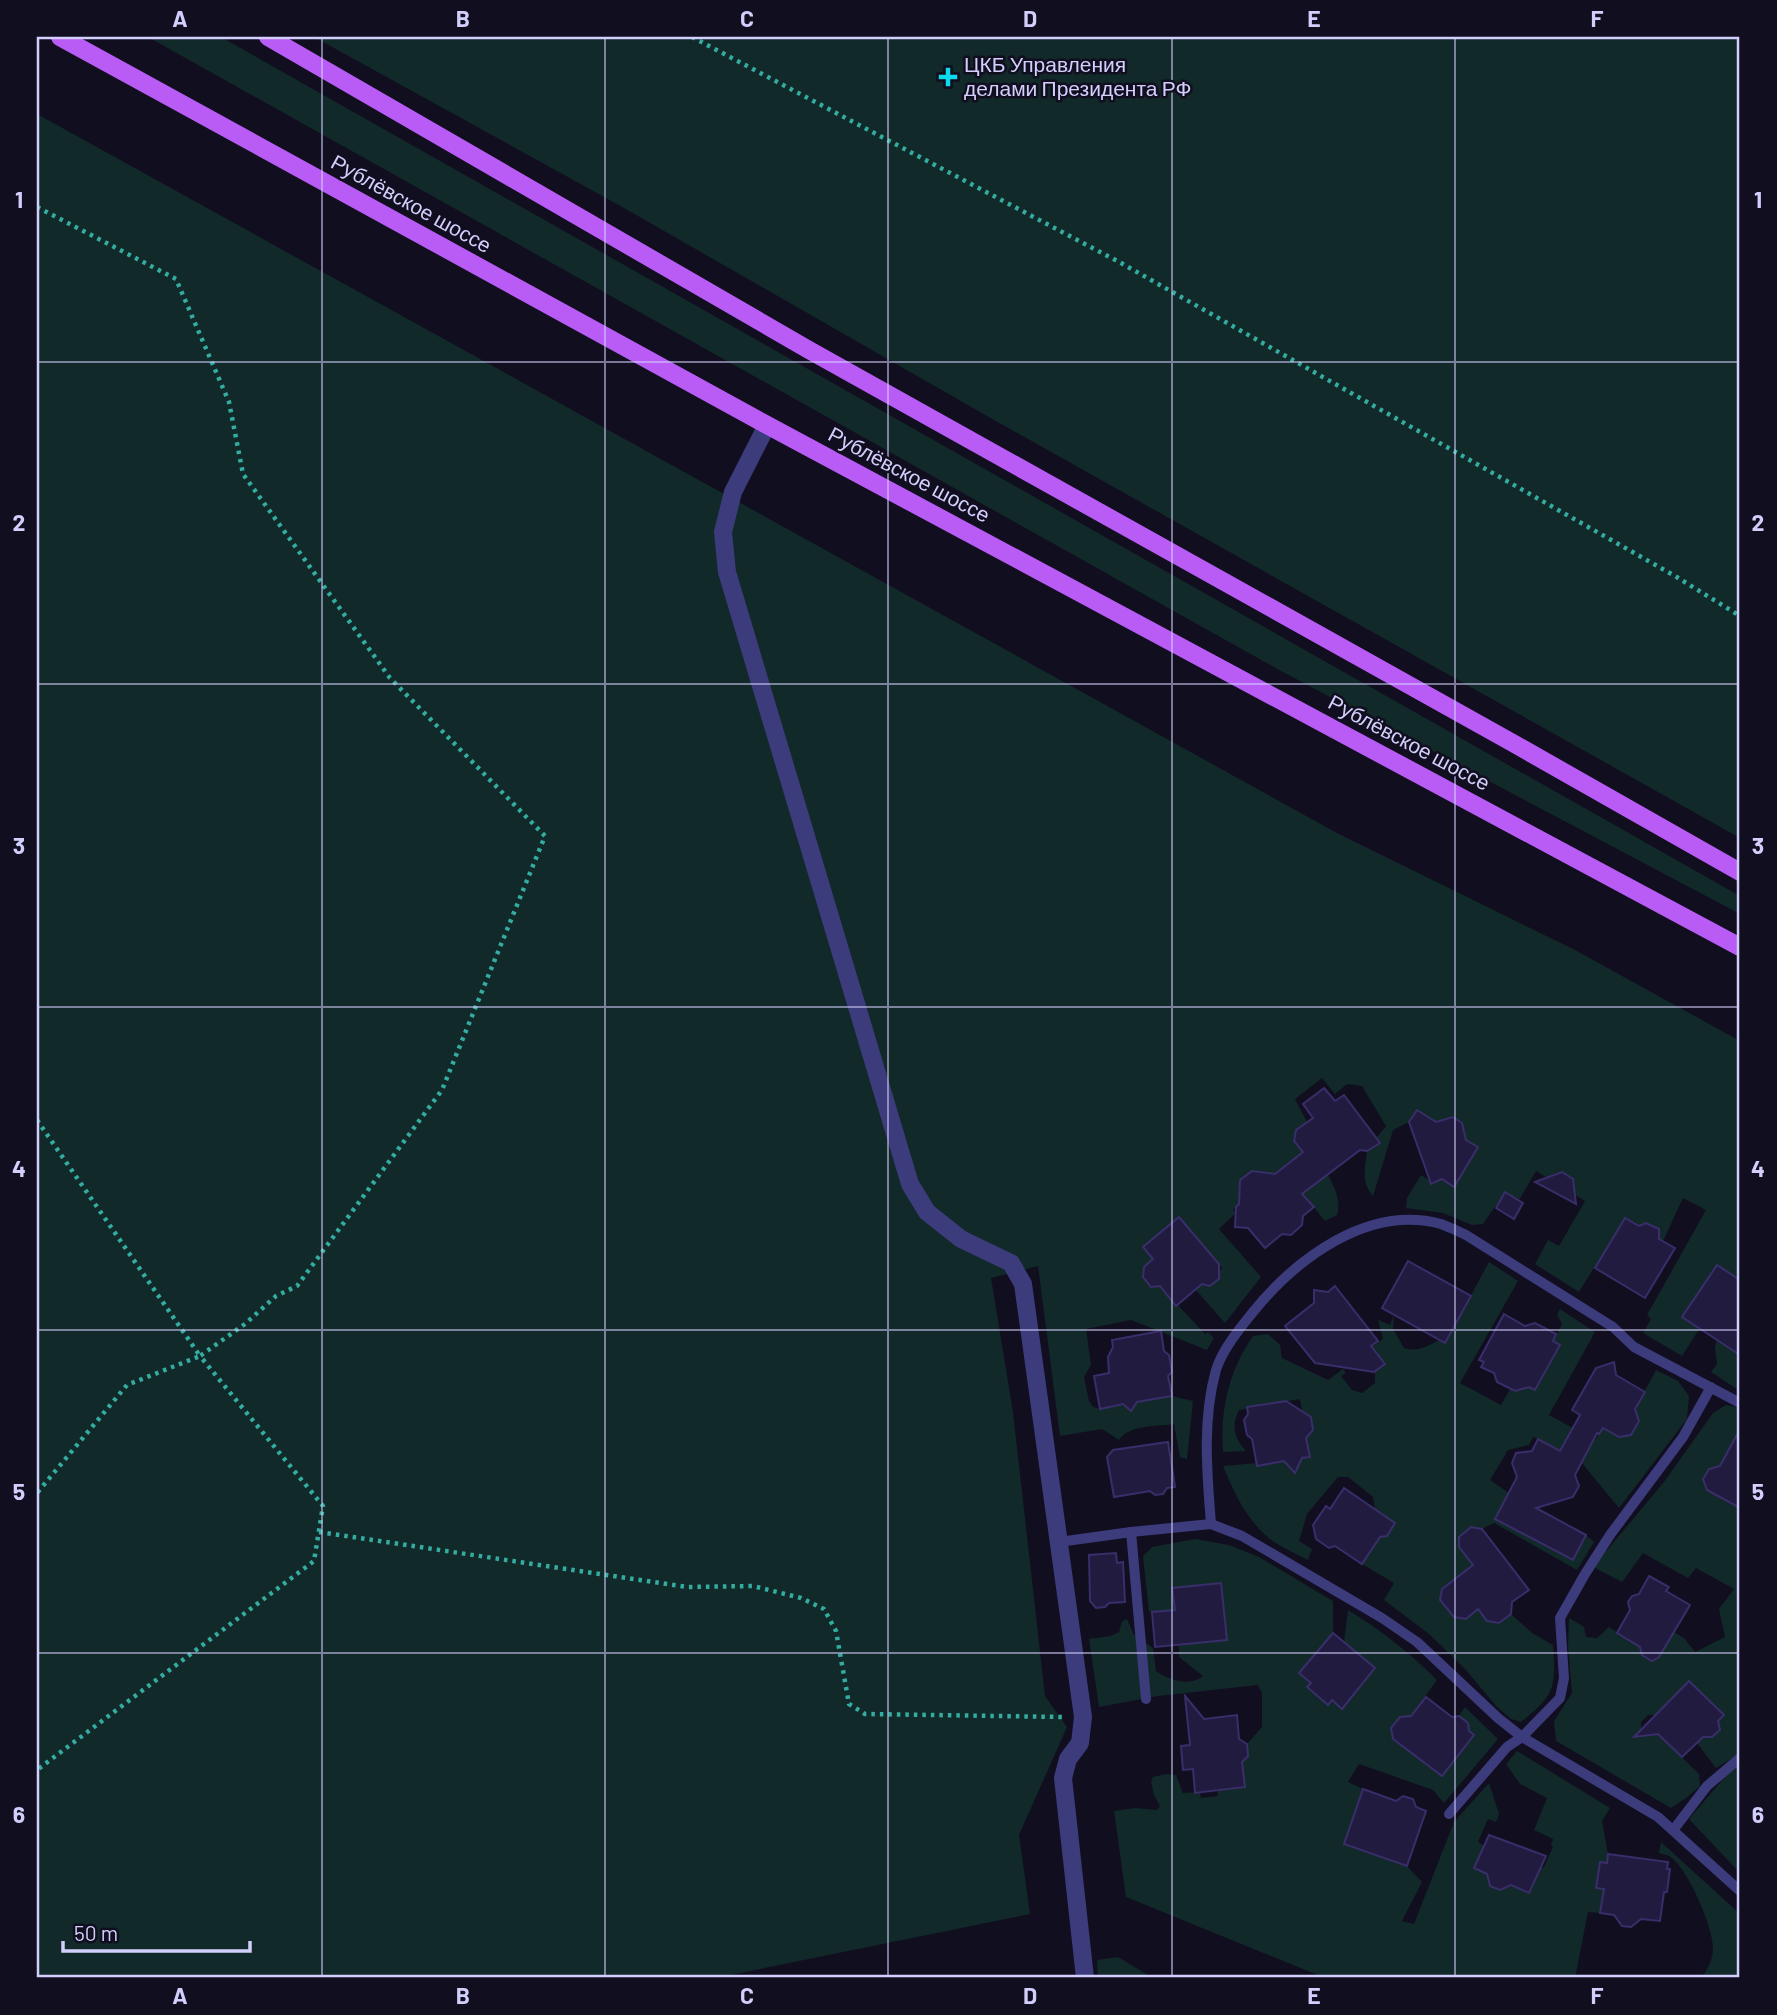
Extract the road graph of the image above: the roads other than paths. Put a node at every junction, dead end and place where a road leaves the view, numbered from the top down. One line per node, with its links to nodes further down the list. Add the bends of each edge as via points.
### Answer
1 (60, 37): 3 (main road, Рублёвское шоссе)
2 (268, 37): 4 (main road, via 797,343)
3 (767, 425): 5 (main road, Рублёвское шоссе); 10 (street, via 733,492 723,532 727,572 910,1184 927,1212 961,1239 1011,1263 1023,1284)
4 (1740, 872)
5 (1740, 947)
6 (1711, 1387): 7 (lane); 8 (lane, via 1634,1347 1613,1327 1466,1235 1441,1224 1418,1221 1364,1228 1335,1239 1268,1294 1241,1326 1217,1366 1208,1405); 12 (lane, via 1683,1437 1610,1535 1560,1618 1564,1678 1560,1698)
7 (1740, 1402)
8 (1212, 1524): 9 (lane); 12 (lane, via 1242,1536 1417,1642)
9 (1131, 1532): 10 (lane); 11 (lane)
10 (1059, 1542): 17 (street, via 1083,1717 1080,1743 1068,1759 1063,1778)
11 (1146, 1699)
12 (1522, 1737): 14 (lane, via 1507,1747); 15 (lane)
13 (1740, 1758): 15 (lane, via 1707,1786)
14 (1449, 1814)
15 (1674, 1829): 16 (lane)
16 (1740, 1891)
17 (1085, 1978)

